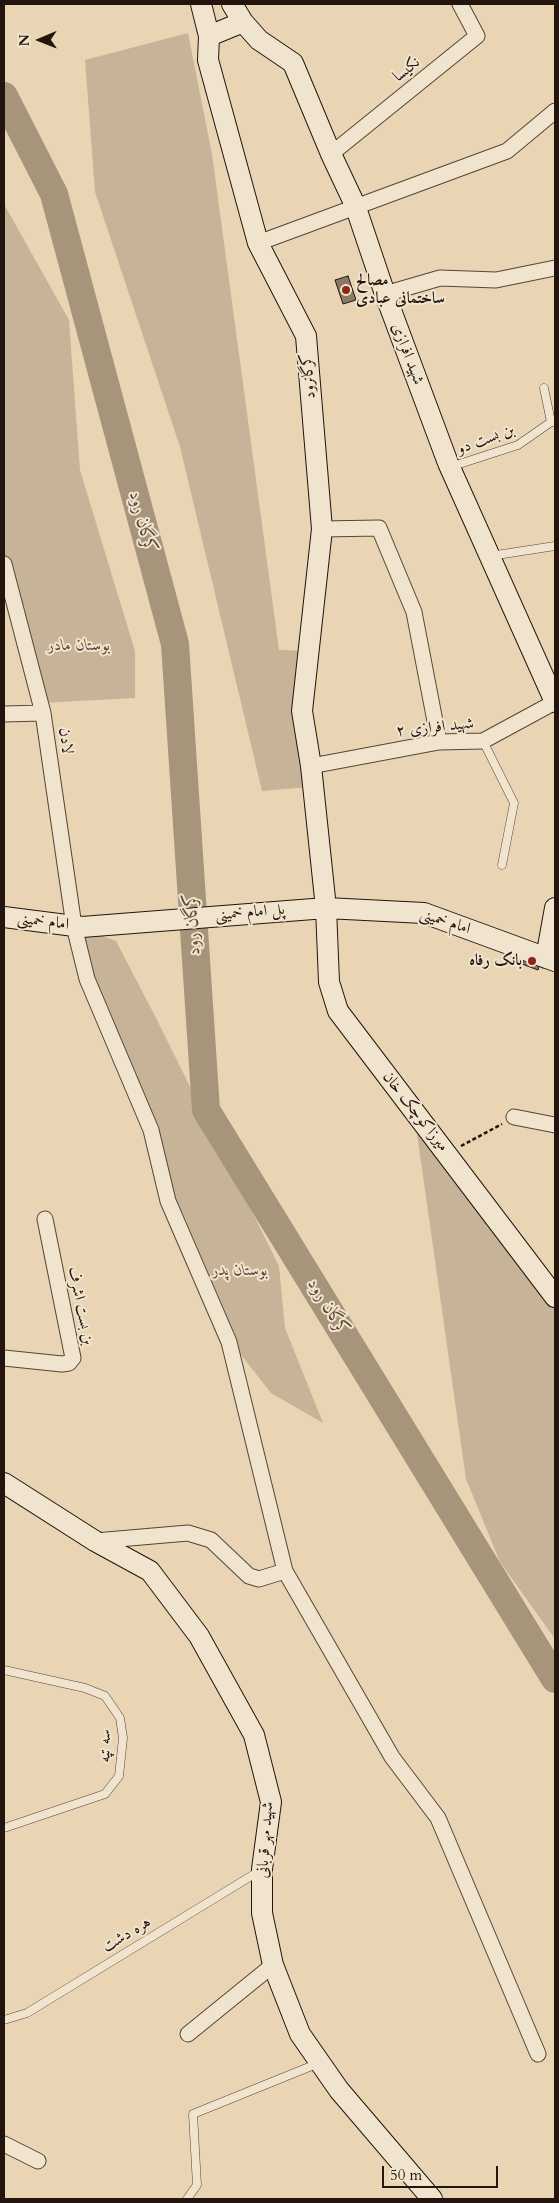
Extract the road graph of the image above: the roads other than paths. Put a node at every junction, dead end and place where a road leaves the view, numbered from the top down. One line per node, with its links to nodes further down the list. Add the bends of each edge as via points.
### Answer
1 (201, 4): 5 (street, کرگانرود)
2 (232, 4): 4 (street)
3 (460, 4): 7 (street, نکیسا, via 477,36)
4 (243, 22): 5 (street); 7 (street, شهید افرازی, via 259,40 293,64)
5 (209, 36): 9 (street, کرگانرود, via 208,60)
6 (555, 111): 8 (street, via 507,152)
7 (331, 154): 8 (street, شهید افرازی)
8 (356, 205): 9 (street); 11 (street, شهید افرازی)
9 (258, 243): 15 (street, کرگانرود, via 306,336)
10 (555, 268): 11 (street, via 496,280 440,278)
11 (385, 294): 14 (street, شهید افرازی)
12 (544, 388): 13 (lane)
13 (553, 422): 14 (lane, بن بست دو, via 518,445)
14 (450, 467): 17 (street, شهید افرازی)
15 (322, 529): 23 (street, via 379,528 414,612); 24 (street, کرگانرود, via 302,711)
16 (555, 546): 17 (lane)
17 (488, 556): 19 (street, شهید افرازی)
18 (4, 564): 20 (street, لادن)
19 (555, 702): 22 (street, شهید افرازی ۲)
20 (43, 713): 21 (street); 30 (street, لادن)
21 (4, 714)
22 (483, 741): 23 (street, شهید افرازی ۲); 25 (lane, via 514,803)
23 (439, 742): 24 (street, شهید افرازی ۲)
24 (311, 766): 26 (street, میرزاکوچک خان)
25 (502, 866)
26 (326, 908): 28 (street, امام خمینی); 31 (street, امام خمینی, via 424,913); 35 (street, میرزاکوچک خان, via 329,982 338,1011)
27 (555, 908): 31 (street)
28 (299, 909): 30 (street, پل امام خمینی)
29 (4, 917): 30 (street, امام خمینی)
30 (78, 927): 39 (street, لادن, via 87,979 151,1130 168,1201 229,1342)
31 (551, 960)
32 (514, 1117): 33 (street)
33 (555, 1125)
34 (45, 1219): 36 (street, بن بست اشرف, via 73,1358 62,1364)
35 (555, 1297)
36 (4, 1358)
37 (4, 1482): 38 (street, شهید مهر قربانی)
38 (95, 1541): 39 (street, via 188,1533 211,1540 249,1576 259,1579); 42 (street, شهید مهر قربانی, via 150,1571 199,1636 254,1735 271,1802)
39 (285, 1571): 46 (street, لادن, via 392,1757 438,1818)
40 (4, 1670): 41 (lane, سه تپه, via 85,1688 105,1696 120,1718 123,1738 119,1776 105,1794)
41 (4, 1828)
42 (262, 1869): 43 (street, شهید مهر قربانی, via 262,1913); 44 (lane, هره دشت, via 27,2012)
43 (273, 1965): 45 (street); 47 (street, شهید مهر قربانی, via 300,2034)
44 (4, 2020)
45 (188, 2034)
46 (538, 2054)
47 (320, 2063): 50 (lane, via 193,2114 198,2185); 51 (street, شهید مهر قربانی)
48 (4, 2144): 49 (street)
49 (38, 2161)
50 (187, 2199)
51 (432, 2199)

